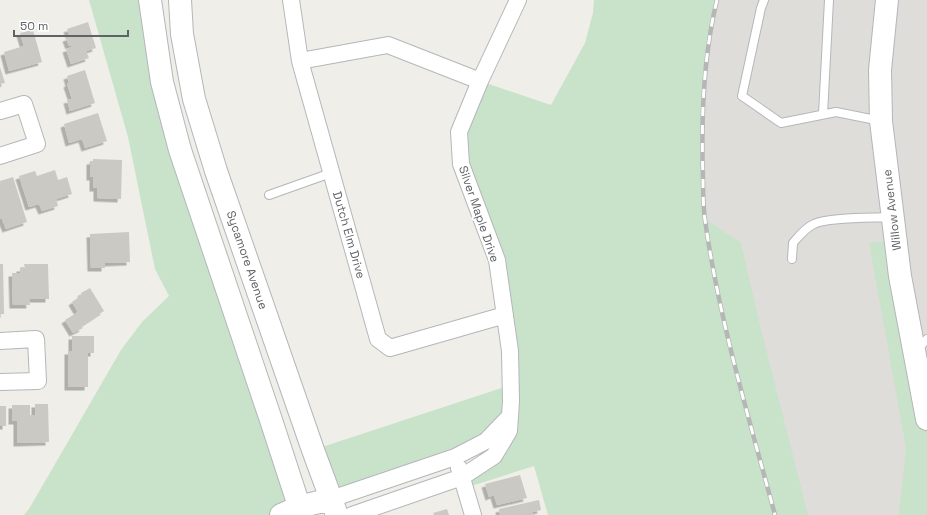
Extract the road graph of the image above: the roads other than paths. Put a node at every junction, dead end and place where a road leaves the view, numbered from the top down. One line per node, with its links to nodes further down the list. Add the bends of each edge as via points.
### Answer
1 (150, 0): 27 (main road, via 162,82 180,150 271,420)
2 (180, 0): 26 (main road, Sycamore Avenue, via 182,34 194,99 219,179)
3 (290, 0): 8 (street, Dutch Elm Drive)
4 (518, 0): 9 (street, Silver Maple Drive)
5 (764, 0): 11 (lane, via 742,96 781,123)
6 (829, 0): 11 (lane)
7 (887, 0): 12 (main road, Willow Avenue, via 880,70)
8 (300, 61): 9 (street, via 388,45); 14 (street, Dutch Elm Drive)
9 (480, 81): 18 (street, Silver Maple Drive, via 459,132 461,164 497,260)
10 (0, 111): 13 (street, via 24,104 37,144)
11 (823, 114): 12 (lane, via 836,112)
12 (881, 121): 16 (main road, Willow Avenue)
13 (0, 156)
14 (332, 173): 15 (lane); 18 (street, Dutch Elm Drive, via 378,339 390,348)
15 (269, 195)
16 (893, 218): 17 (lane, via 834,220 815,224 792,243); 20 (main road, Willow Avenue, via 900,276)
17 (792, 259)
18 (504, 315): 22 (street, Silver Maple Drive, via 510,351)
19 (0, 341): 21 (street, via 36,339 38,381)
20 (921, 345): 23 (main road, Willow Avenue)
21 (0, 382)
22 (510, 416): 24 (street, via 486,441); 25 (street, Silver Maple Drive, via 508,431 494,456)
23 (927, 418)
24 (455, 457): 25 (street); 26 (street)
25 (462, 477): 28 (street, Silver Maple Drive); 29 (street)
26 (334, 507): 27 (main road)
27 (294, 512)
28 (352, 515)
29 (473, 515)

